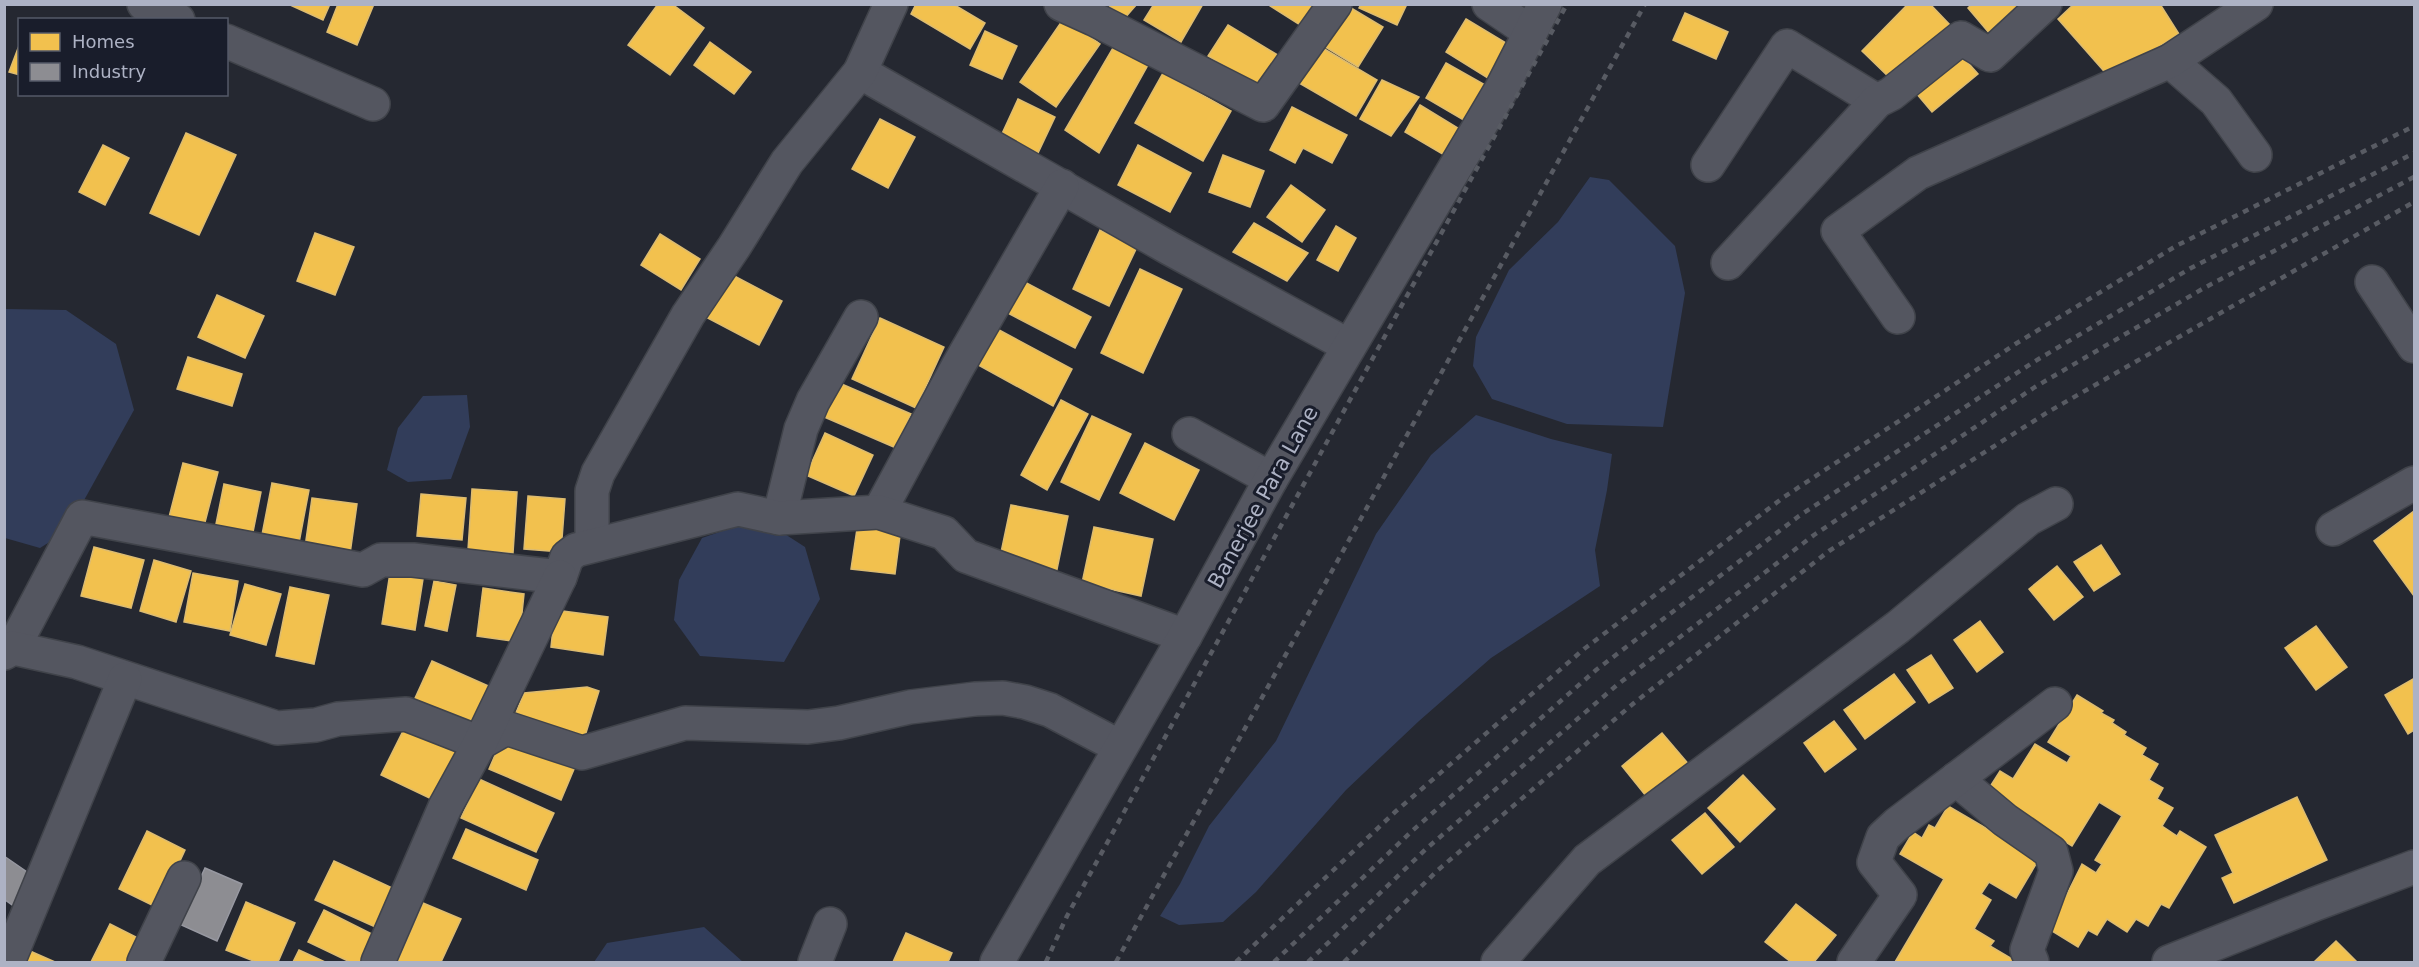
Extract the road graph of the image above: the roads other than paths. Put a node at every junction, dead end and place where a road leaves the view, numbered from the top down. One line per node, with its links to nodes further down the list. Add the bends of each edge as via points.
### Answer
1 (144, 4): 8 (street)
2 (891, 4): 12 (street)
3 (1061, 4): 4 (street, via 1263,105)
4 (1335, 4)
5 (1489, 4): 9 (street, Banerjee Para Lane)
6 (2045, 4): 13 (street, via 1990,55 1961,38)
7 (2256, 4): 11 (street)
8 (174, 18)
9 (1537, 18): 22 (street, Banerjee Para Lane, via 1501,90)
10 (228, 42): 14 (street)
11 (2170, 61): 15 (street, via 2216,101); 20 (street, via 1918,172 1838,231)
12 (860, 72): 17 (street); 31 (street, via 787,162 688,315 597,473 592,491)
13 (1877, 101): 16 (street, via 1787,46); 18 (street)
14 (373, 104)
15 (2255, 155)
16 (1708, 165)
17 (1062, 186): 22 (street); 28 (street)
18 (1728, 263)
19 (2372, 282): 23 (street)
20 (1898, 316)
21 (861, 317): 29 (street, via 813,400 801,429)
22 (1349, 346): 25 (street, Banerjee Para Lane)
23 (2415, 346)
24 (1189, 434): 25 (street)
25 (1271, 479): 33 (street, Banerjee Para Lane)
26 (2415, 483): 30 (street)
27 (2056, 504): 48 (street, via 2028,519 1898,627 1587,860)
28 (879, 512): 29 (street); 33 (street, via 944,533 966,556)
29 (779, 518): 31 (street, via 738,509)
30 (2333, 529)
31 (592, 544): 32 (street, via 567,557)
32 (560, 577): 34 (street, via 413,560 381,560 363,570 82,517); 37 (street)
33 (1185, 636): 38 (street, Banerjee Para Lane)
34 (9, 650): 35 (street, via 77,663)
35 (125, 679): 37 (street, via 277,728 406,714); 43 (street)
36 (2055, 704): 39 (street)
37 (480, 743): 38 (street, via 506,728 582,753 685,723 808,727 910,707 1003,699 1050,710); 45 (street, via 445,807)
38 (1120, 747): 47 (street, Banerjee Para Lane)
39 (1956, 779): 49 (street, via 1883,837 1874,862 1900,895); 50 (street, via 2051,852 2056,871 2027,950)
40 (2415, 867): 51 (street)
41 (184, 878): 44 (street)
42 (830, 924): 46 (street)
43 (8, 963)
44 (144, 963)
45 (378, 963)
46 (815, 963)
47 (997, 963)
48 (1498, 963)
49 (1854, 963)
50 (2032, 963)
51 (2169, 963)

